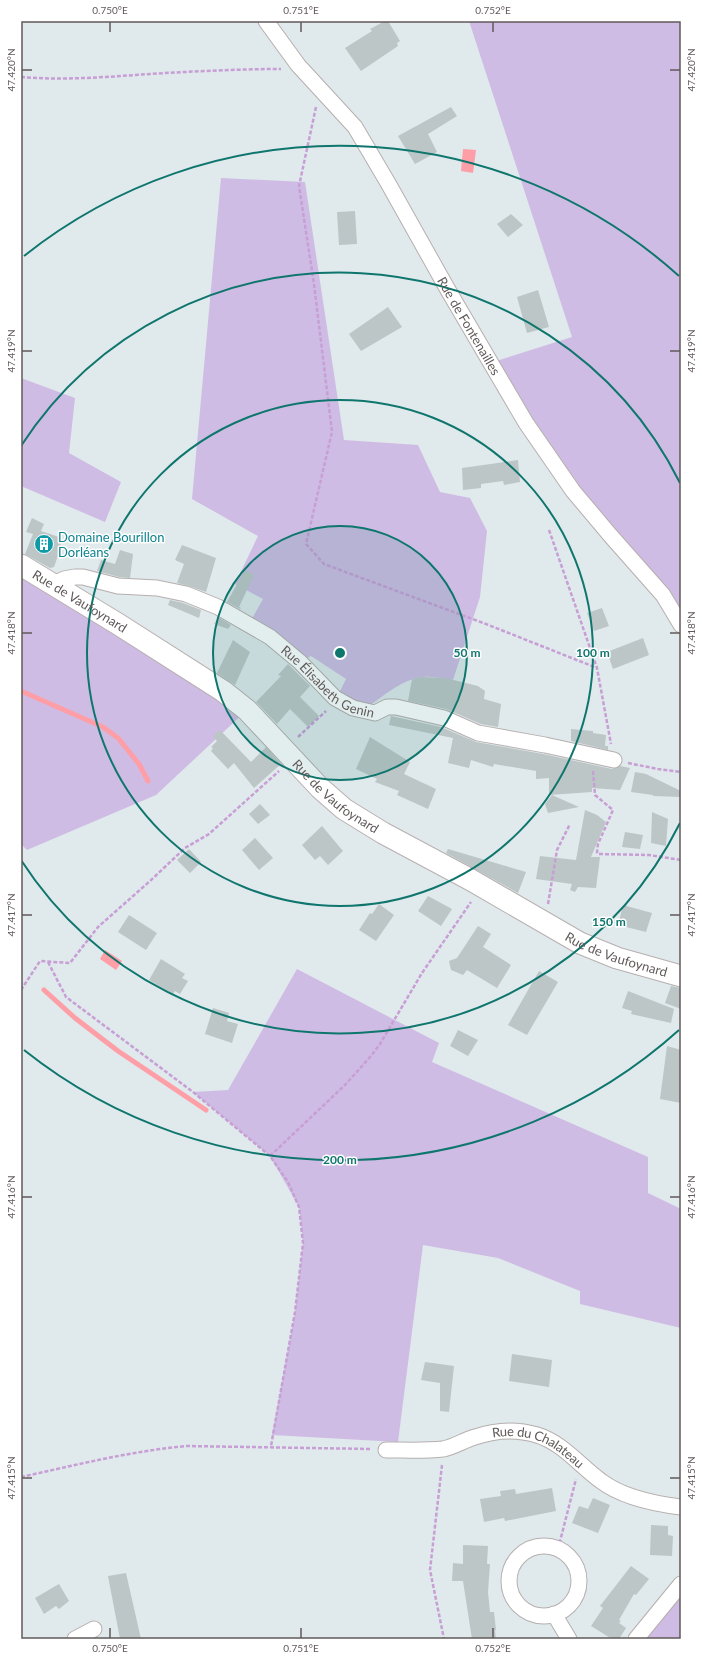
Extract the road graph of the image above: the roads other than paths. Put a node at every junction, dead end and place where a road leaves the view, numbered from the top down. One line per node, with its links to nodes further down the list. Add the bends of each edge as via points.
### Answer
1 (266, 21): 4 (street, Rue de Fontenailles, via 298,65 355,127 526,423 573,491 664,595)
2 (21, 565): 3 (street, Rue de Vaufoynard)
3 (54, 584): 5 (street, Rue Élisabeth Genin, via 64,579 83,577 118,586 171,590 203,600 270,637 300,662 335,698 348,706 375,713 387,707 396,707 444,718 478,733); 6 (street, Rue de Vaufoynard, via 223,691 246,710 344,809 580,942 617,958)
4 (681, 625)
5 (614, 760)
6 (681, 976)
7 (386, 1450): 8 (street, Rue du Chalateau, via 444,1449 475,1437 515,1431 538,1436 561,1447 602,1482 624,1493 653,1504)
8 (681, 1507)
9 (681, 1584): 14 (street)
10 (554, 1614): 10 (street, via 564,1610 572,1602 579,1580 577,1569 572,1559 558,1549 542,1546 531,1548 521,1554 510,1575 513,1598 531,1613 542,1616); 13 (street)
11 (94, 1629): 12 (street)
12 (75, 1639)
13 (569, 1639)
14 (636, 1639)

